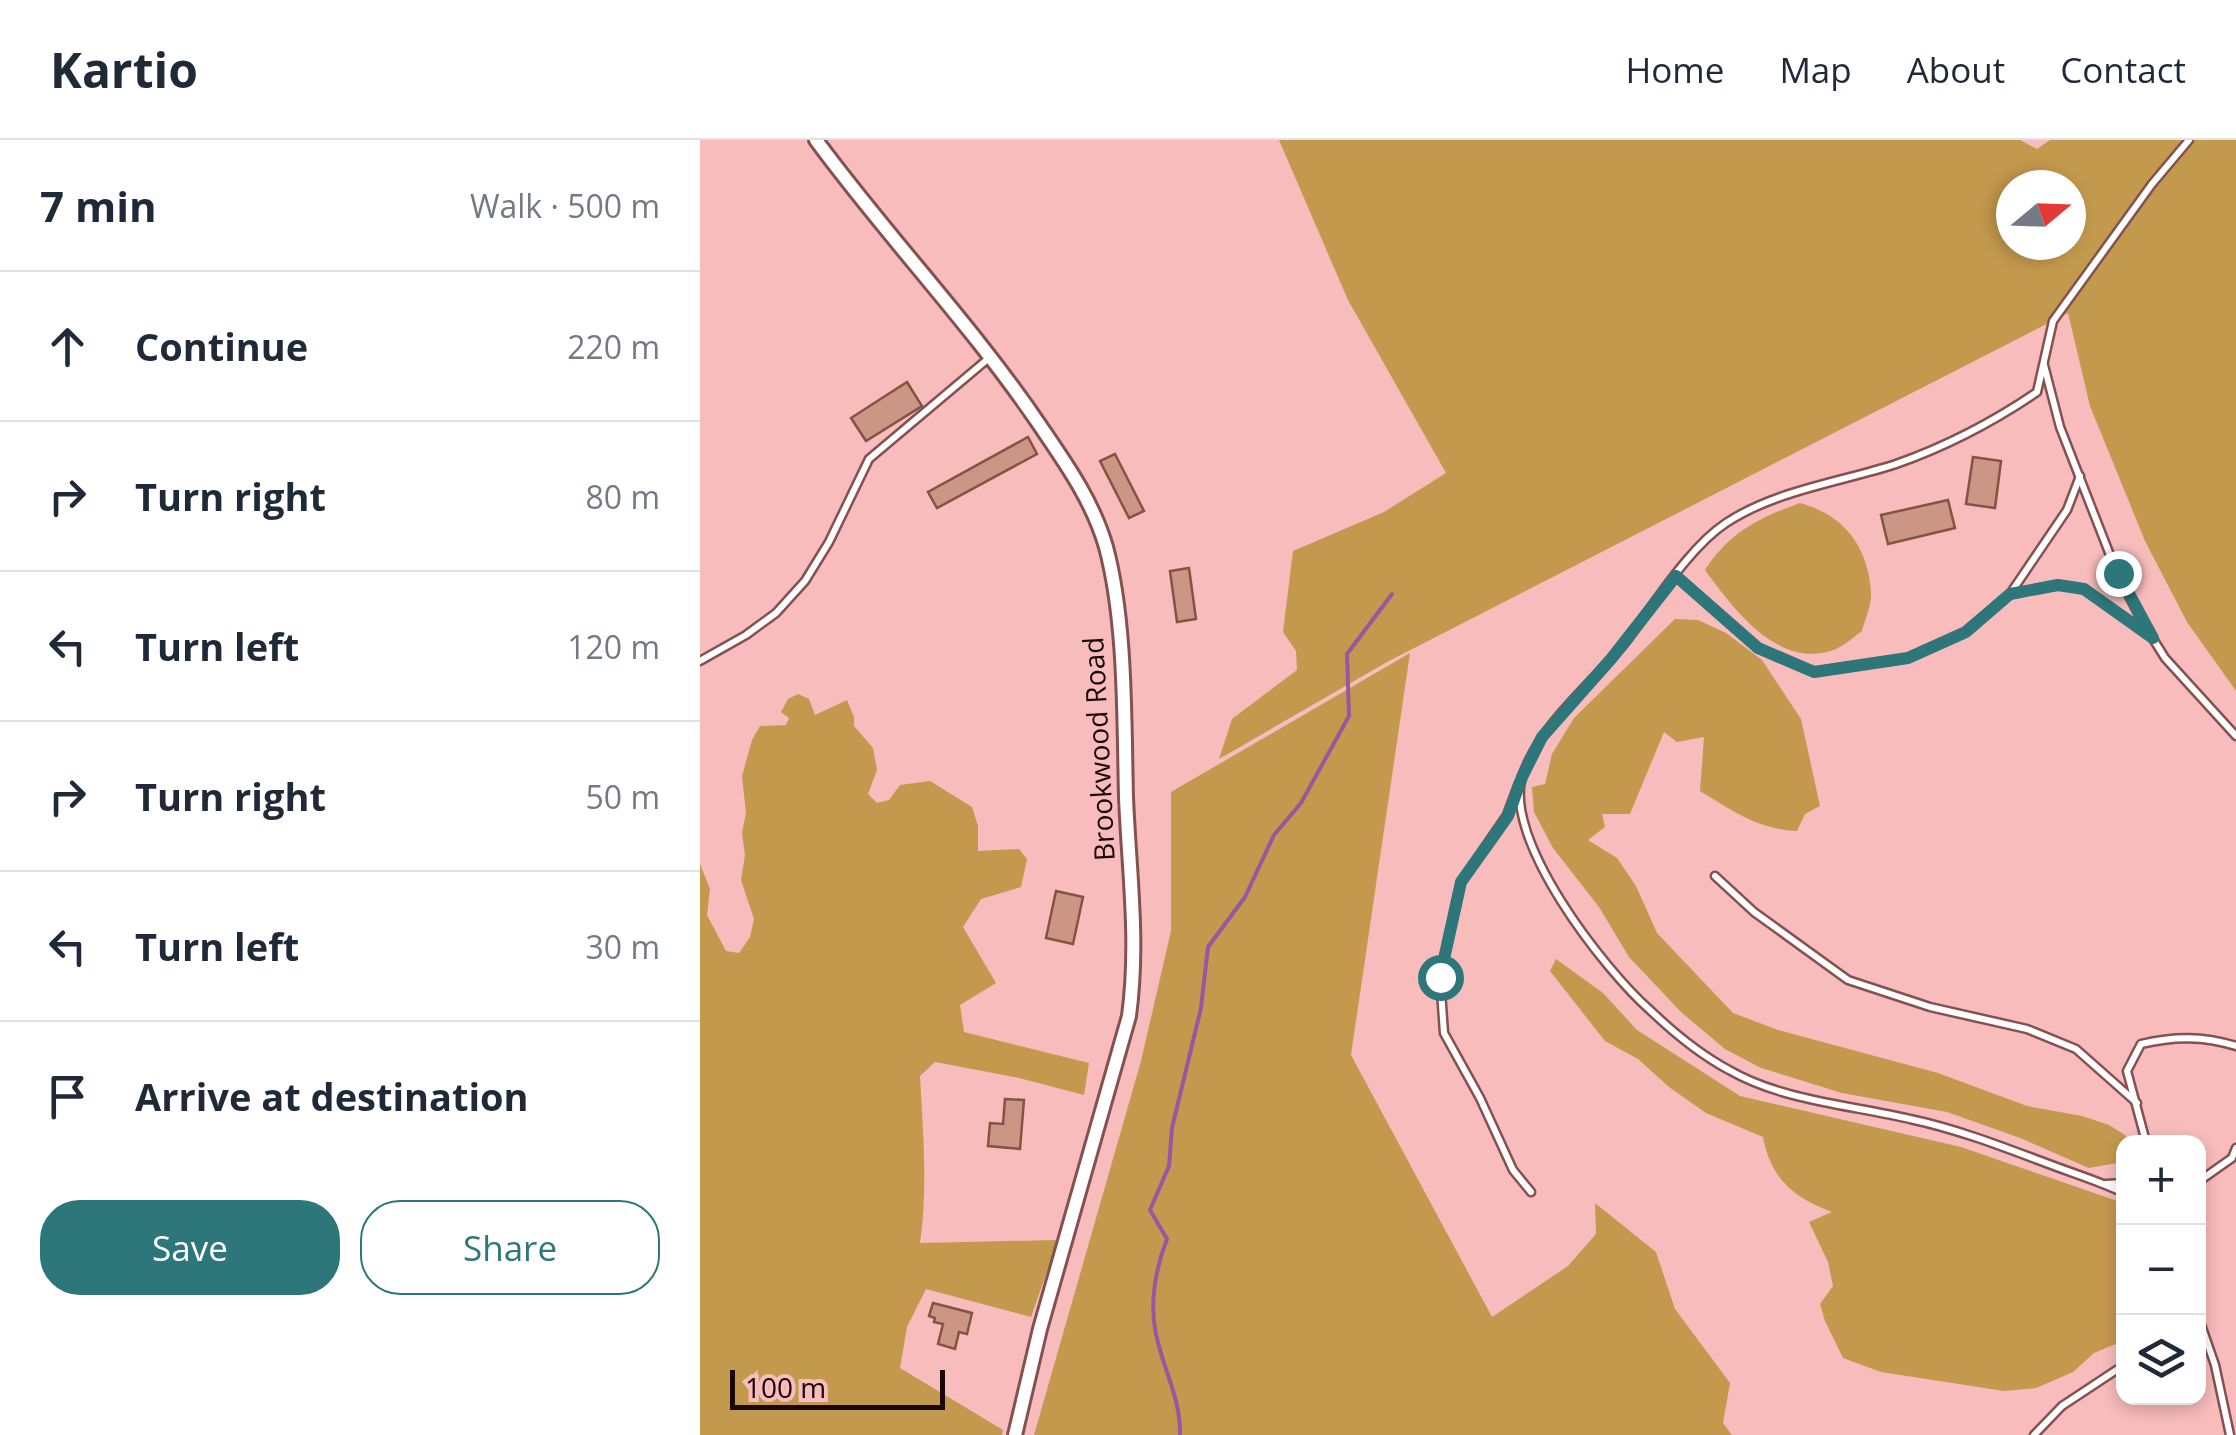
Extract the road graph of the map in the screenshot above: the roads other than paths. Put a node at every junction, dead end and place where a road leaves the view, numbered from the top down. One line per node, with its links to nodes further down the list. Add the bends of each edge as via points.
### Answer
1 (816, 140): 3 (street, Brookwood Road)
2 (2189, 140): 4 (lane, via 2053,321)
3 (990, 357): 9 (lane, via 868,459 829,542 776,613); 24 (street, Brookwood Road, via 1076,478 1105,545 1116,594 1136,938 1129,1016)
4 (2044, 364): 5 (lane); 6 (lane, via 2037,392 1987,426 1898,463 1764,504 1724,524)
5 (2080, 476): 7 (lane, via 2067,510); 8 (lane, via 2118,573)
6 (1676, 576): 7 (lane, via 1758,648 1814,672 1908,658 1966,632); 11 (lane, via 1542,737)
7 (2010, 594): 8 (lane, via 2058,585 2084,589)
8 (2153, 638): 10 (lane)
9 (700, 661)
10 (2236, 736)
11 (1522, 777): 19 (lane, via 1522,820 1571,916 1622,982 1690,1044 1776,1090 1984,1138); 21 (lane, via 1508,816 1461,882 1440,977 1444,1033 1513,1170)
12 (1715, 876): 14 (lane, via 1848,980 2076,1049)
13 (2236, 1046): 14 (lane, via 2173,1036 2141,1044 2126,1071)
14 (2137, 1103): 15 (lane)
15 (2144, 1135)
16 (2236, 1148): 17 (lane)
17 (2206, 1176)
18 (2116, 1183): 19 (lane)
19 (2105, 1184): 20 (lane)
20 (2116, 1189)
21 (1531, 1192)
22 (2206, 1339): 26 (lane)
23 (2116, 1370): 25 (lane, via 2062,1406)
24 (1015, 1435)
25 (2034, 1435)
26 (2230, 1435)

